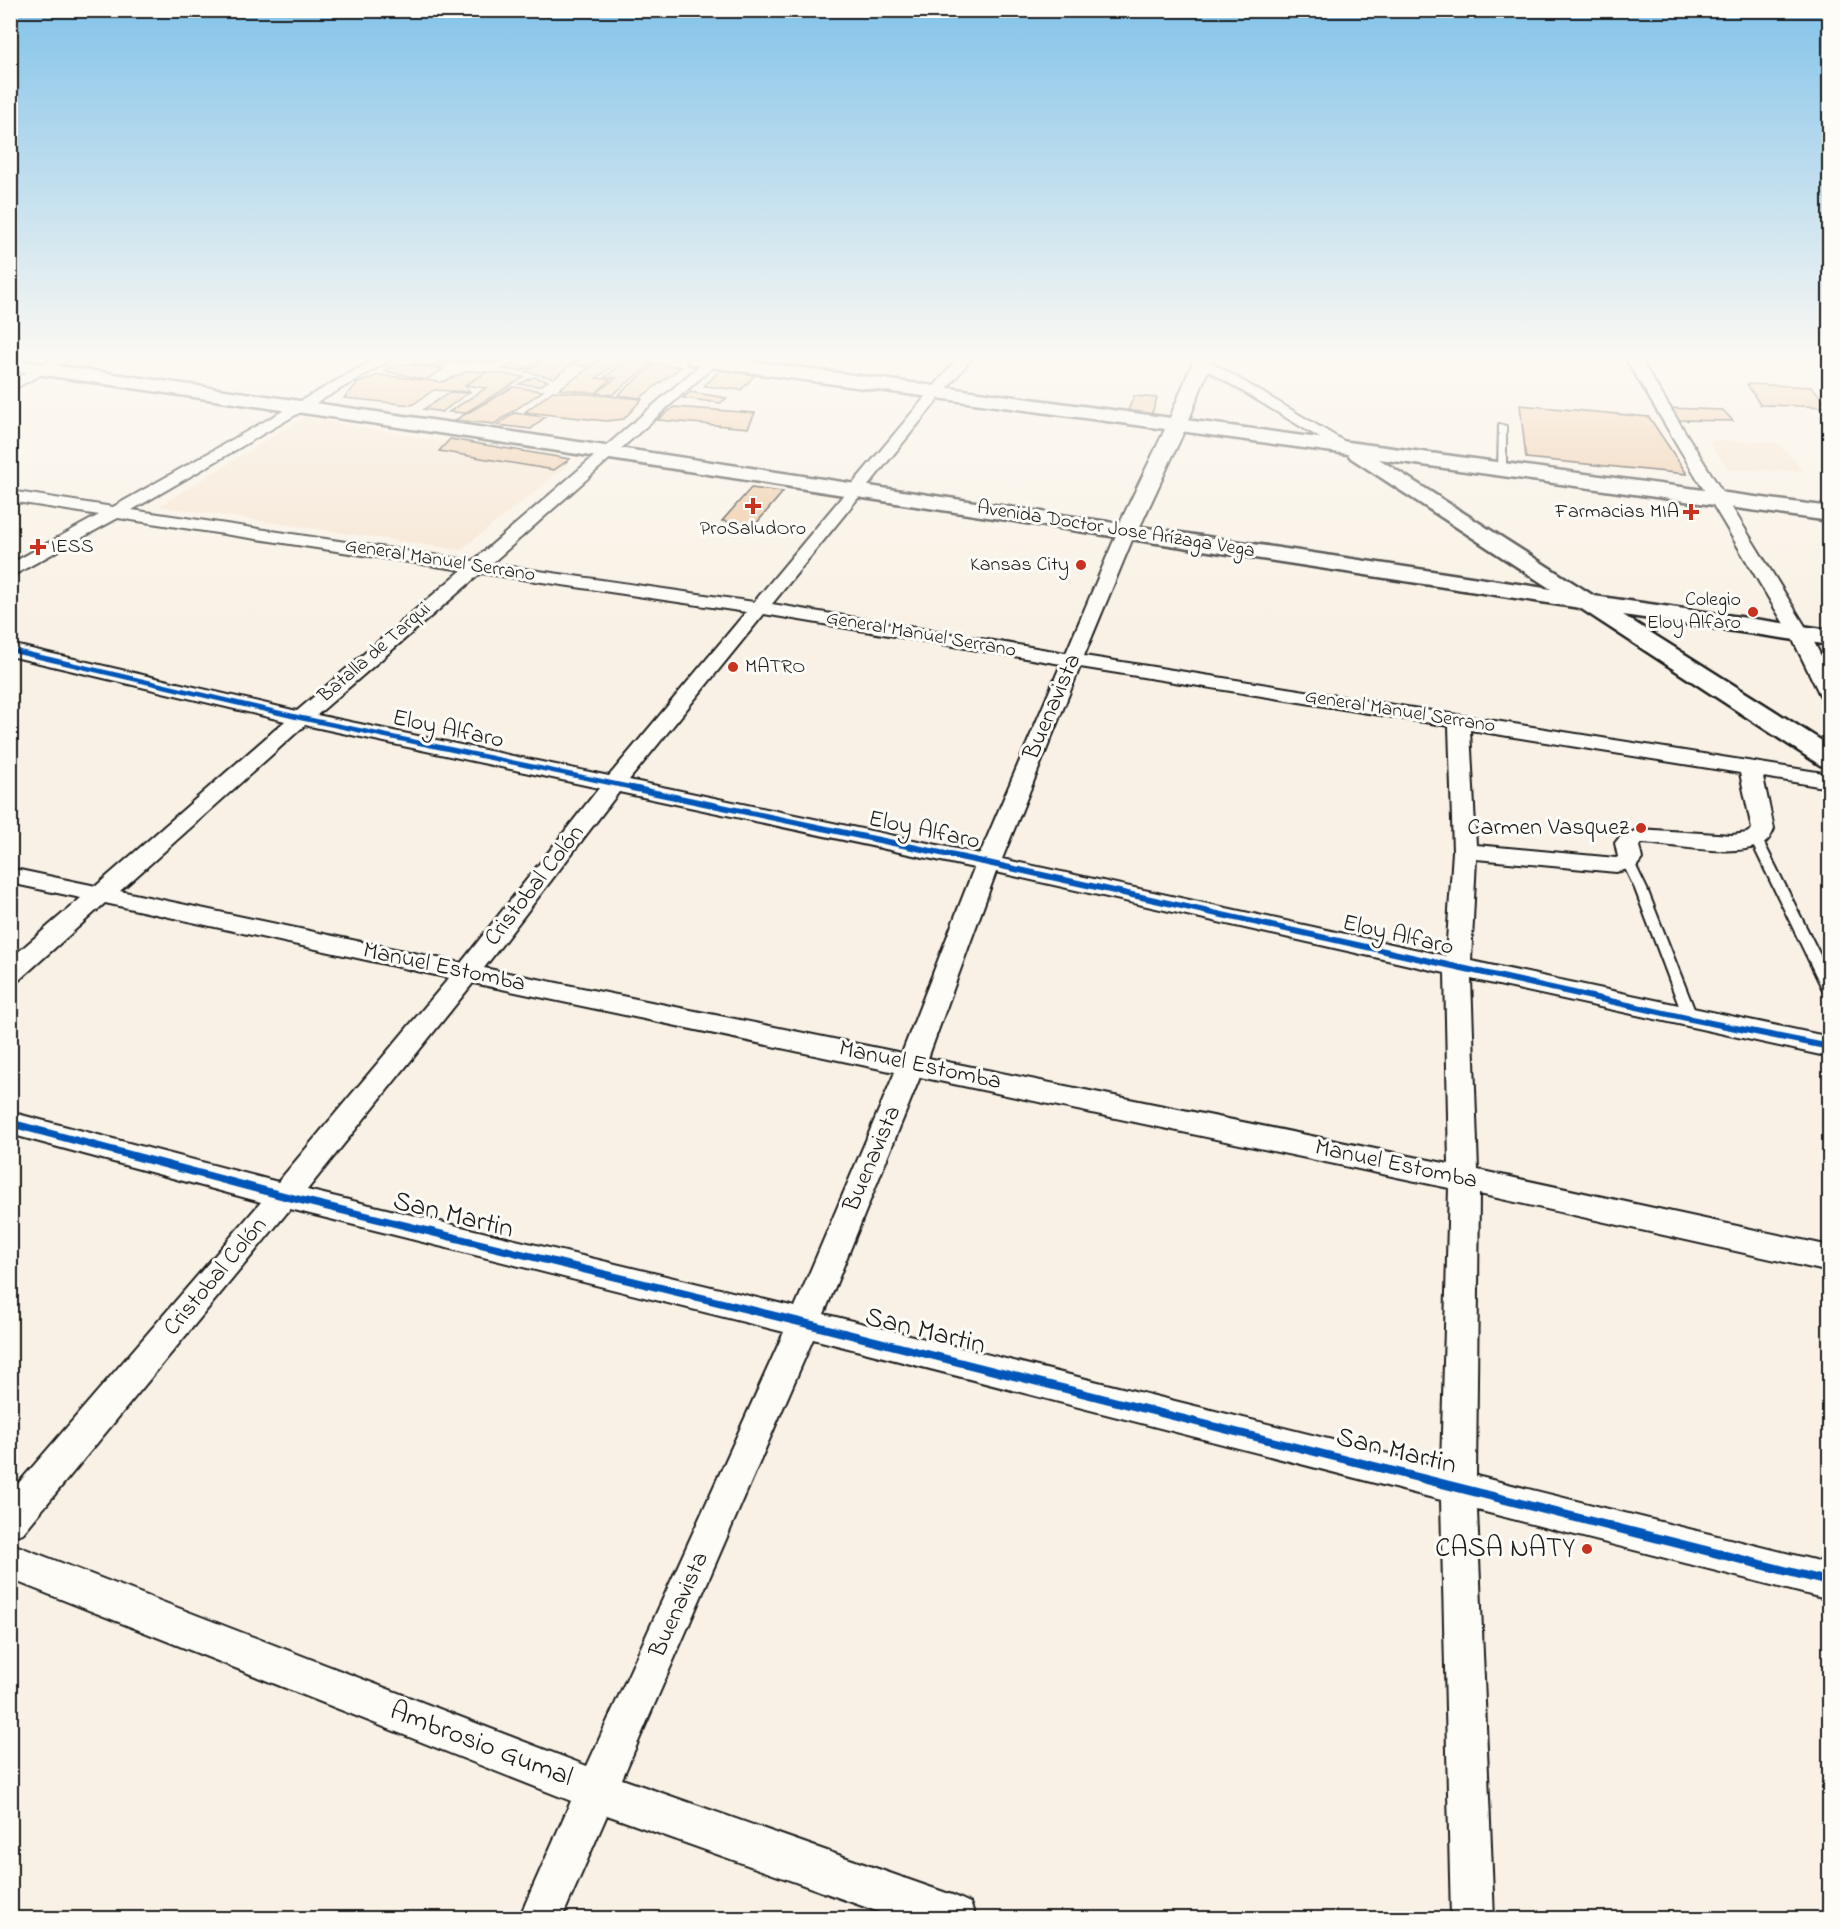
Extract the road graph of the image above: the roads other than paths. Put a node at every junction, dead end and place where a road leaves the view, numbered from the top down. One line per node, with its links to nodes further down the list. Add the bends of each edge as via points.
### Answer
1 (230, 449): 15 (street)
2 (584, 449): 10 (main road, Avenida Doctor Jose Arízaga Vega)
3 (614, 449): 10 (street, Batalla de Tarqui)
4 (890, 449): 12 (street, Cristobal Colón)
5 (1166, 449): 17 (street, Buenavista)
6 (1351, 449): 20 (main road)
7 (1356, 449): 11 (main road)
8 (1502, 449): 11 (lane)
9 (1687, 449): 14 (street)
10 (610, 453): 12 (main road, Avenida Doctor Jose Arízaga Vega); 18 (street, Batalla de Tarqui)
11 (1502, 470): 14 (main road)
12 (857, 490): 17 (main road, Avenida Doctor Jose Arízaga Vega); 21 (street, Cristobal Colón)
13 (10, 496): 15 (street, General Manuel Serrano)
14 (1717, 500): 16 (main road); 22 (street)
15 (119, 512): 18 (street, General Manuel Serrano); 19 (street)
16 (1830, 514)
17 (1126, 533): 20 (main road, Avenida Doctor Jose Arízaga Vega); 25 (street, Buenavista)
18 (474, 567): 21 (street, General Manuel Serrano); 27 (street, Batalla de Tarqui)
19 (10, 572)
20 (1586, 603): 22 (main road, Avenida Doctor Jose Arízaga Vega); 29 (main road)
21 (760, 608): 25 (street, General Manuel Serrano); 32 (street, Cristobal Colón)
22 (1800, 634): 23 (main road, Avenida Doctor Jose Arízaga Vega); 26 (street)
23 (1830, 638)
24 (10, 650): 27 (street, Eloy Alfaro)
25 (1072, 660): 28 (street, General Manuel Serrano); 36 (street, Buenavista)
26 (1830, 695)
27 (301, 718): 32 (street, Eloy Alfaro); 38 (street, Batalla de Tarqui)
28 (1459, 721): 30 (street, General Manuel Serrano); 34 (street)
29 (1830, 759)
30 (1750, 768): 31 (street, General Manuel Serrano); 33 (street, via 1762,829)
31 (1830, 781)
32 (614, 783): 36 (street, Eloy Alfaro); 41 (street, Cristobal Colón)
33 (1756, 839): 35 (street, via 1639,836 1626,843 1631,856); 42 (lane)
34 (1465, 851): 35 (street, via 1616,865); 39 (street)
35 (1628, 862): 43 (lane)
36 (988, 863): 39 (street, Eloy Alfaro); 45 (street, Buenavista)
37 (10, 875): 38 (street, Manuel Estomba)
38 (102, 895): 40 (street, Batalla de Tarqui); 41 (street, Manuel Estomba)
39 (1458, 968): 43 (street, Eloy Alfaro); 47 (street)
40 (10, 974)
41 (467, 974): 45 (street, Manuel Estomba); 48 (street, Cristobal Colón)
42 (1830, 990)
43 (1691, 1019): 44 (street, Eloy Alfaro)
44 (1830, 1047)
45 (912, 1064): 47 (street, Manuel Estomba); 50 (street, Buenavista)
46 (10, 1123): 48 (street, San Martin)
47 (1464, 1179): 49 (street, Manuel Estomba); 51 (street)
48 (284, 1196): 50 (street, San Martin); 52 (street, Cristobal Colón)
49 (1830, 1259)
50 (804, 1323): 51 (street, San Martin); 55 (street, Buenavista)
51 (1458, 1490): 54 (street, San Martin); 58 (street)
52 (10, 1521)
53 (10, 1561): 55 (street, Ambrosio Gumal)
54 (1830, 1582)
55 (598, 1791): 56 (street, Buenavista); 57 (street, Ambrosio Gumal)
56 (540, 1918)
57 (955, 1918)
58 (1473, 1918)

